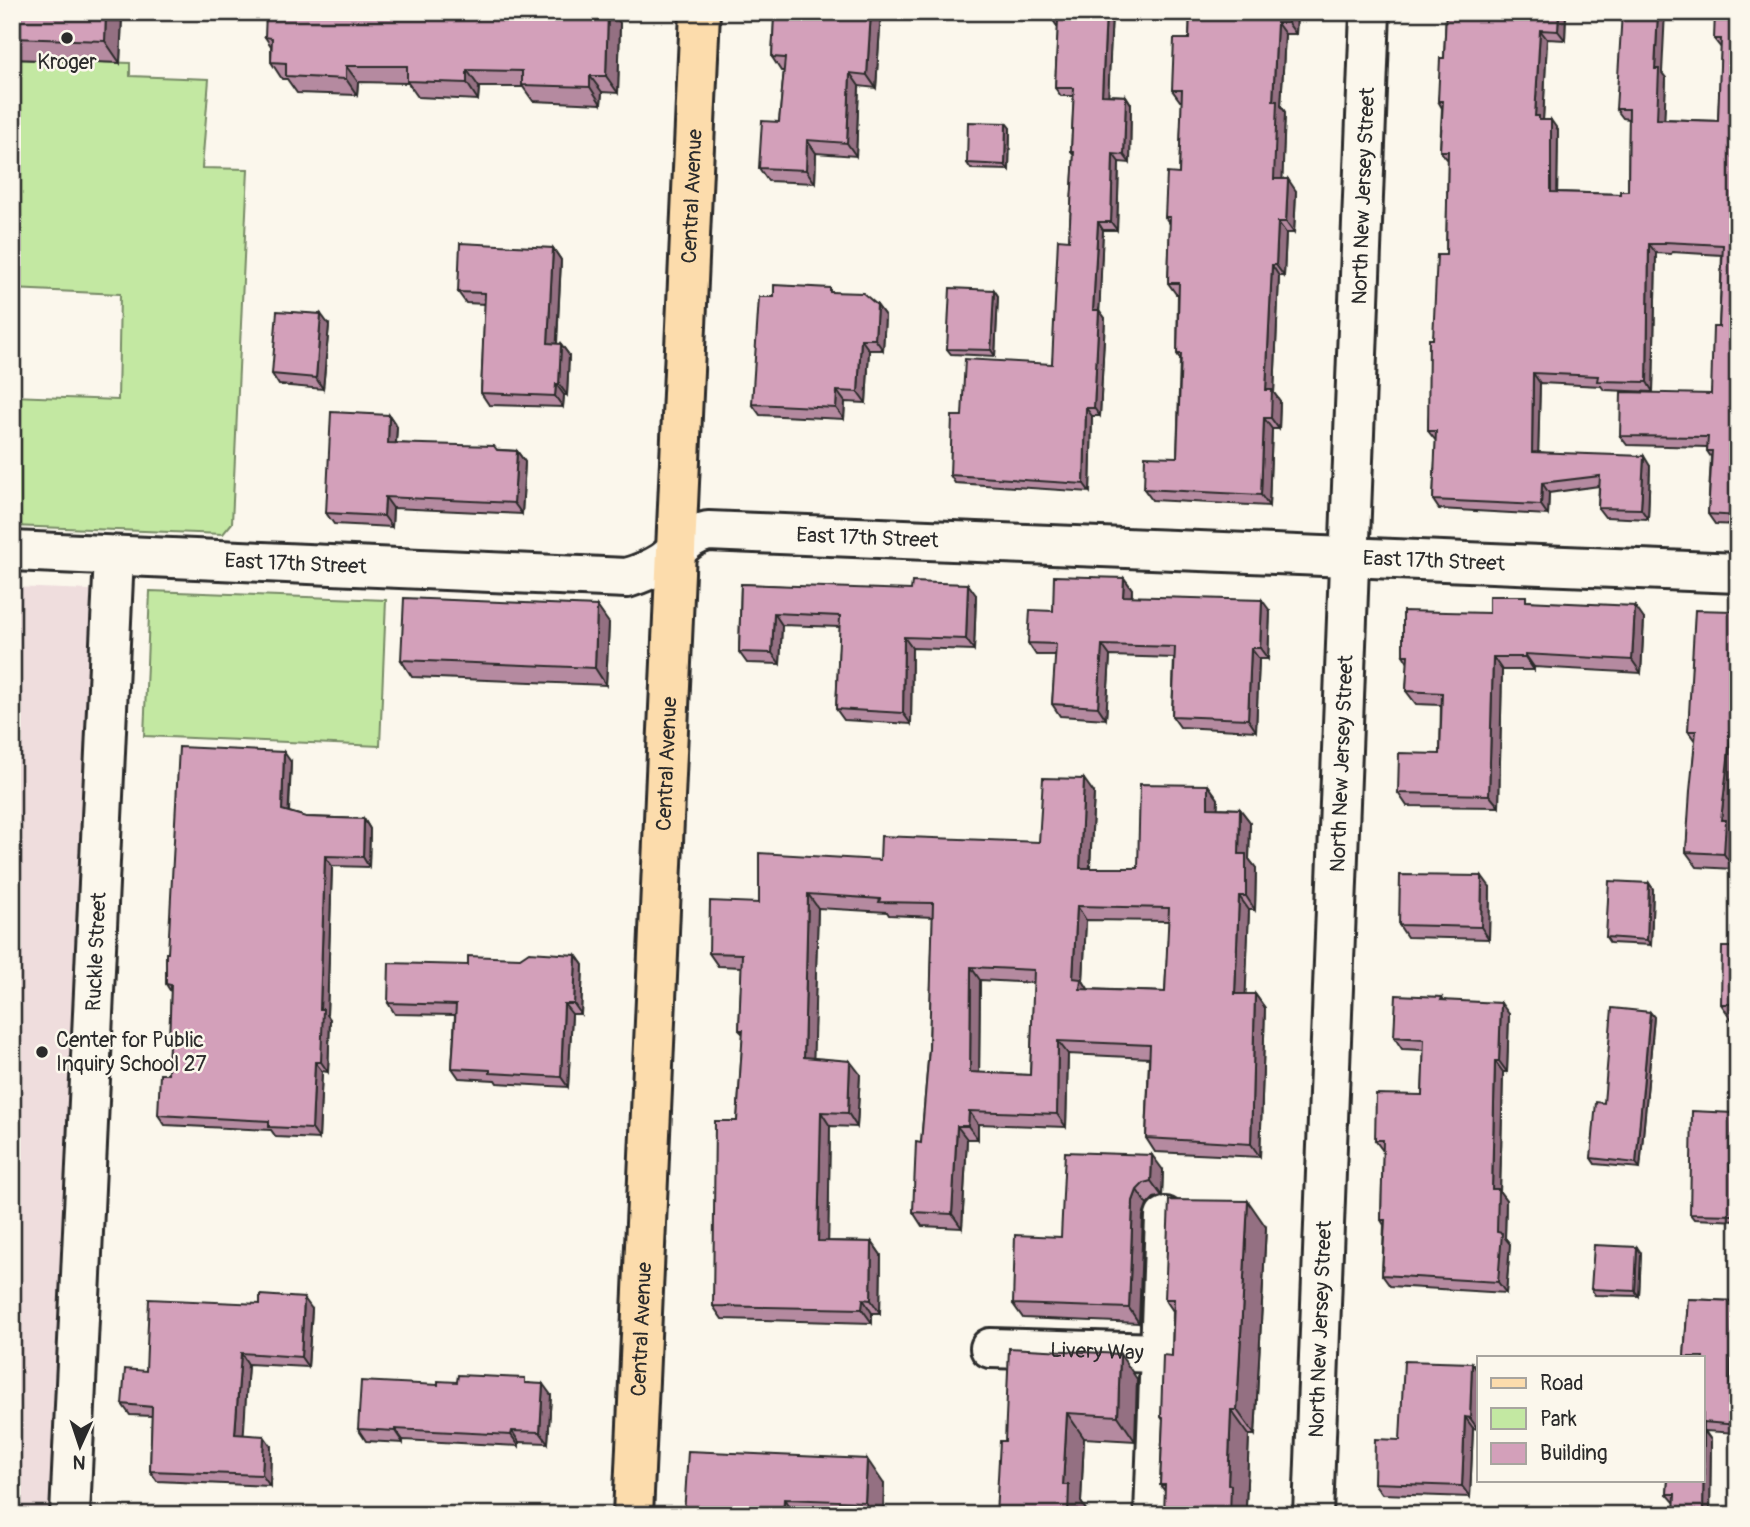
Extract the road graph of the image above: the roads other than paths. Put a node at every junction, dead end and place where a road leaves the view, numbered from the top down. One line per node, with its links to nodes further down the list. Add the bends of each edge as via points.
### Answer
1 (700, 12): 4 (main road, Central Avenue)
2 (1370, 12): 6 (street, North New Jersey Street)
3 (12, 551): 5 (street, East 17th Street)
4 (675, 552): 5 (street, East 17th Street, via 627,578); 6 (street, East 17th Street, via 681,543 708,531); 12 (main road, Central Avenue)
5 (114, 556): 11 (street, Ruckle Street)
6 (1349, 557): 7 (street, East 17th Street); 14 (street, North New Jersey Street)
7 (1738, 573)
8 (1165, 1217): 10 (street, Livery Way)
9 (990, 1348): 10 (street, Livery Way)
10 (1160, 1353): 13 (street, Livery Way)
11 (70, 1515)
12 (633, 1515)
13 (1154, 1515)
14 (1313, 1515)

